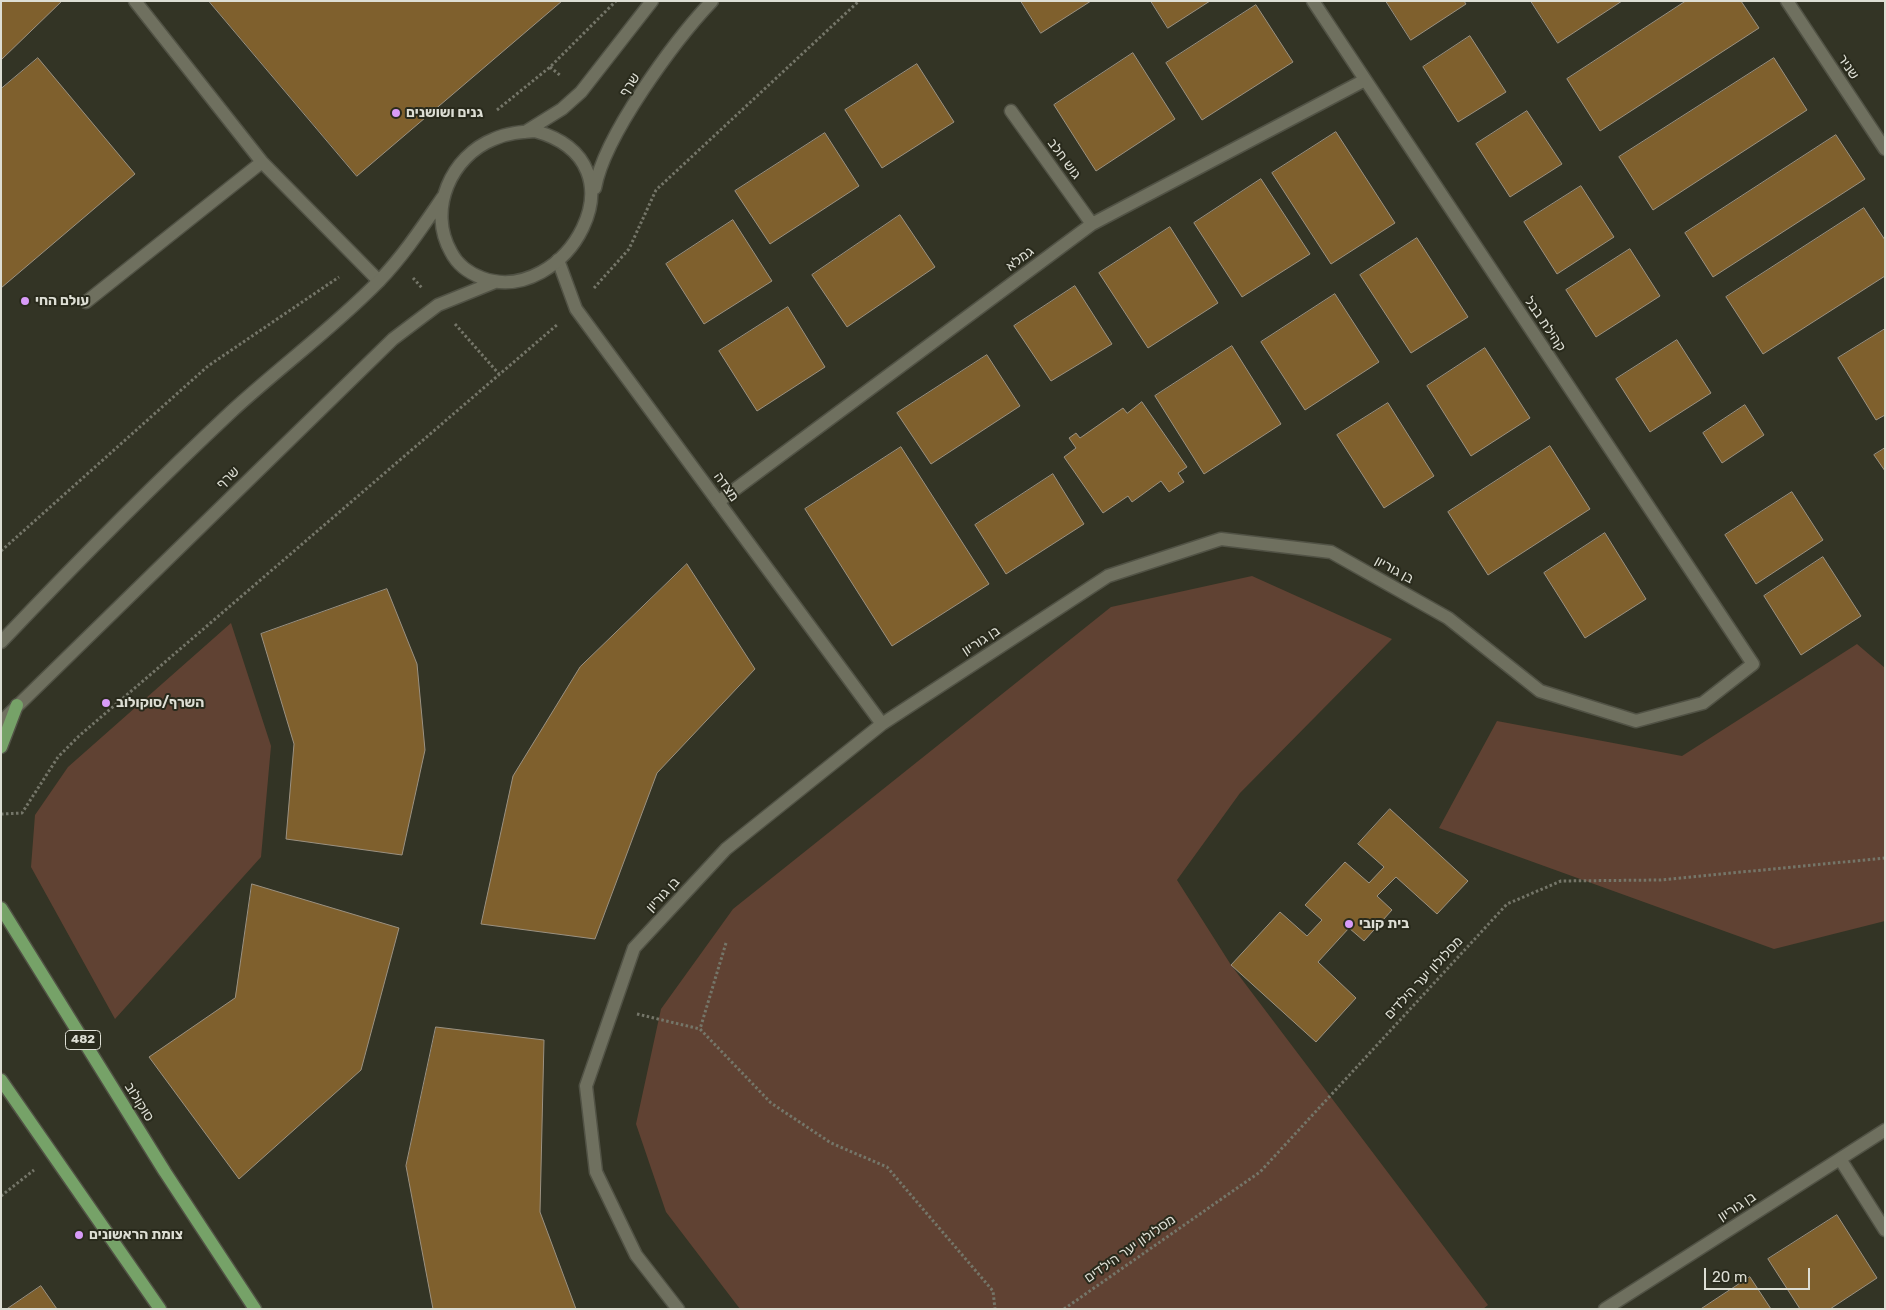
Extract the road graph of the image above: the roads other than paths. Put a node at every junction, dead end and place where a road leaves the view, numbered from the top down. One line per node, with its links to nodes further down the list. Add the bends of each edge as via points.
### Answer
1 (135, 1): 10 (street)
2 (652, 1): 8 (street, via 581,92 562,109)
3 (712, 1): 11 (street, שרף, via 681,38 623,123 605,154)
4 (1313, 1): 6 (street, קהילת בבל)
5 (1787, 1): 9 (street, שניר)
6 (1365, 80): 13 (street, גמלא); 20 (street, קהילת בבל)
7 (1011, 111): 13 (street, גוש חלב)
8 (525, 132): 11 (street, via 553,136 580,158 589,174); 12 (street, via 494,138 478,147 460,163)
9 (1885, 148)
10 (262, 162): 15 (street); 17 (street)
11 (593, 195): 14 (street, via 586,224)
12 (443, 196): 15 (street); 16 (street, via 441,222 444,240 456,261 474,275)
13 (1092, 224): 18 (street, גמלא)
14 (558, 260): 16 (street, via 539,273 522,279); 18 (street, מצדה, via 576,309)
15 (379, 281): 19 (street, via 233,411 63,576)
16 (495, 282): 21 (street, שרף, via 438,305 393,339)
17 (86, 302)
18 (718, 502): 23 (street, מצדה)
19 (1, 642)
20 (1753, 664): 23 (street, בן גוריון, via 1703,703 1636,722 1540,691 1448,618 1331,552 1221,539 1108,576)
21 (17, 704): 22 (street, שרף); 24 (main road)
22 (1, 722)
23 (882, 724): 33 (street, בן גוריון, via 726,849 634,948 586,1086 596,1172 636,1254)
24 (1, 747)
25 (1, 908): 32 (main road, סוקולוב / 482, via 165,1172)
26 (1, 1080): 31 (main road)
27 (1885, 1130): 28 (street, בן גוריון)
28 (1840, 1159): 29 (street); 30 (street, בן גוריון)
29 (1885, 1230)
30 (1620, 1305): 34 (street, בן גוריון)
31 (160, 1309)
32 (255, 1309)
33 (678, 1309)
34 (1605, 1309)

